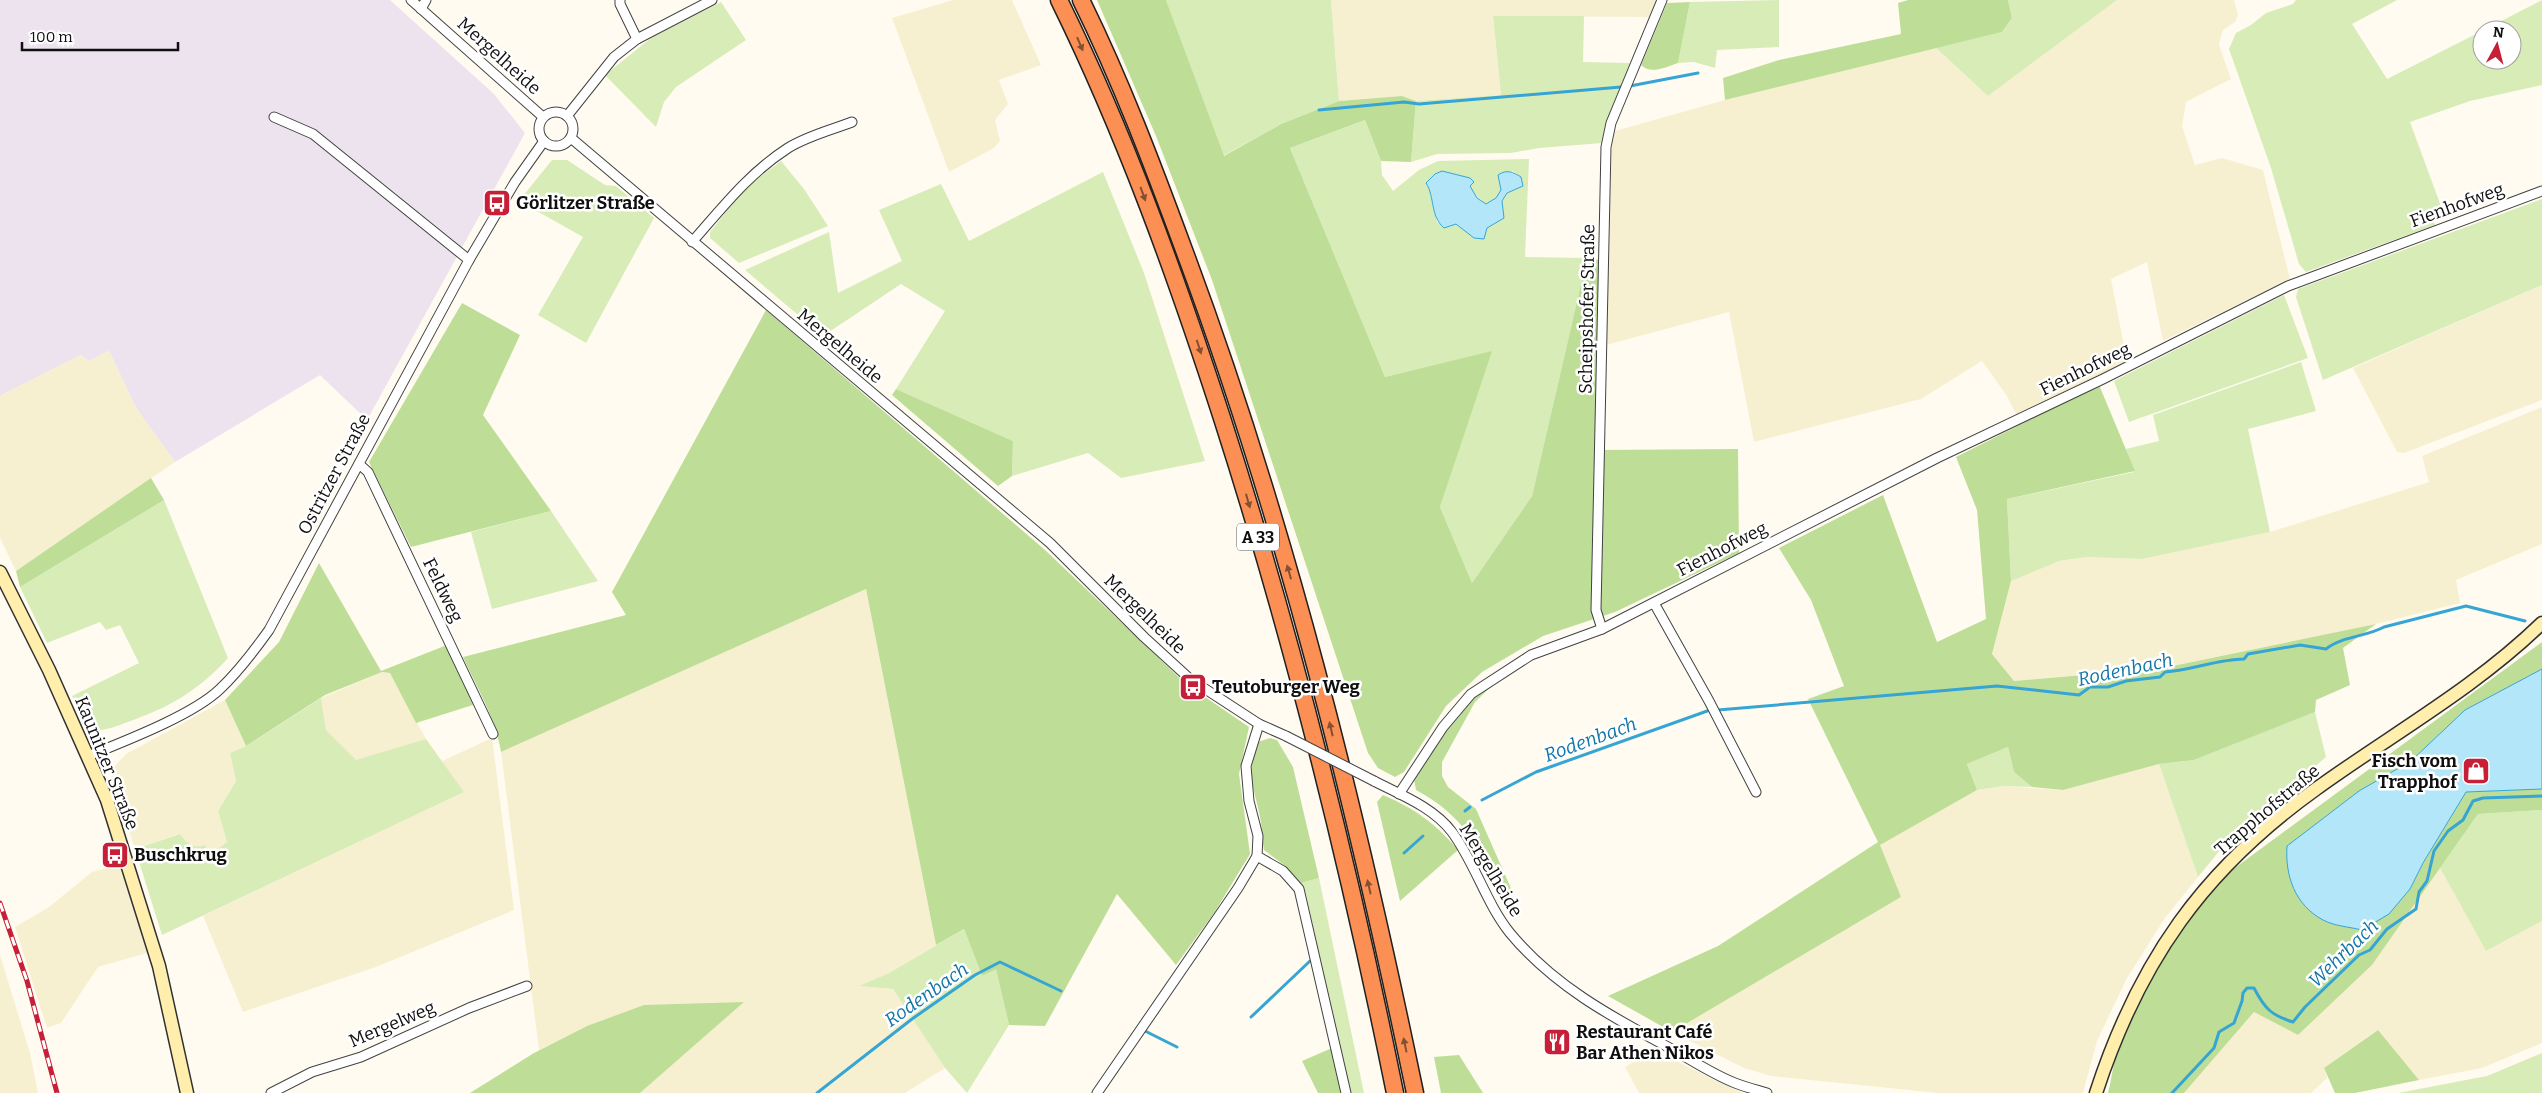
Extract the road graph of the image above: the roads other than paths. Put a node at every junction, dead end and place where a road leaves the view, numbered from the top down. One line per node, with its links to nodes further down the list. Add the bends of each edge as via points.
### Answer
1 (411, 0): 8 (street, Mergelheide)
2 (426, 0): 8 (street)
3 (620, 0): 9 (street)
4 (712, 0): 9 (street)
5 (1059, 0): 35 (highway, A 33, one-way to 35, via 1135,172 1194,334 1246,495 1293,656 1323,776)
6 (1081, 0): 36 (highway, A 33, one-way to 6, via 1327,711 1264,486 1211,321 1153,165)
7 (1662, 0): 23 (street, Scheipshofer Straße, via 1611,123 1606,147 1596,610)
8 (421, 9): 12 (street, Mergelheide)
9 (637, 39): 10 (street, via 614,57)
10 (567, 116): 12 (street, via 558,112); 14 (street, via 573,129)
11 (274, 117): 18 (street, via 313,134)
12 (543, 117): 15 (street, via 539,132)
13 (852, 122): 17 (street, via 800,141 760,169 742,184)
14 (570, 138): 15 (street, via 558,146); 17 (street, Mergelheide)
15 (544, 141): 18 (street, Ostritzer Straße, via 515,182)
16 (2542, 191): 21 (street, Fienhofweg, via 2288,286 1937,458)
17 (692, 242): 24 (street, Mergelheide, via 1050,543 1190,679)
18 (469, 260): 19 (street, Ostritzer Straße)
19 (358, 464): 25 (street, Feldweg, via 368,472); 26 (street, Ostritzer Straße, via 269,630 220,690 192,709)
20 (0, 572): 26 (street, Kaunitzer Straße)
21 (1654, 602): 23 (street, Fienhofweg); 27 (street)
22 (2542, 624): 38 (street, Trapphofstraße, via 2477,680 2266,828 2224,867 2177,924 2142,979 2111,1046)
23 (1602, 629): 28 (street, Fienhofweg, via 1531,655 1471,694 1443,727)
24 (1259, 724): 28 (street, Mergelheide, bridge); 29 (street, via 1246,766 1258,836)
25 (493, 734)
26 (88, 756): 31 (street, Kaunitzer Straße, via 107,800 154,949)
27 (1756, 792)
28 (1399, 794): 37 (street, Mergelheide, via 1426,807 1451,830 1509,932 1539,964 1603,1012 1734,1083)
29 (1257, 856): 33 (street); 34 (street, via 1283,870 1299,889)
30 (528, 986): 32 (street, Mergelweg, via 468,1008 361,1057 312,1072)
31 (187, 1093)
32 (271, 1093)
33 (1097, 1093)
34 (1346, 1093)
35 (1395, 1093)
36 (1415, 1093)
37 (1767, 1093)
38 (2096, 1093)

